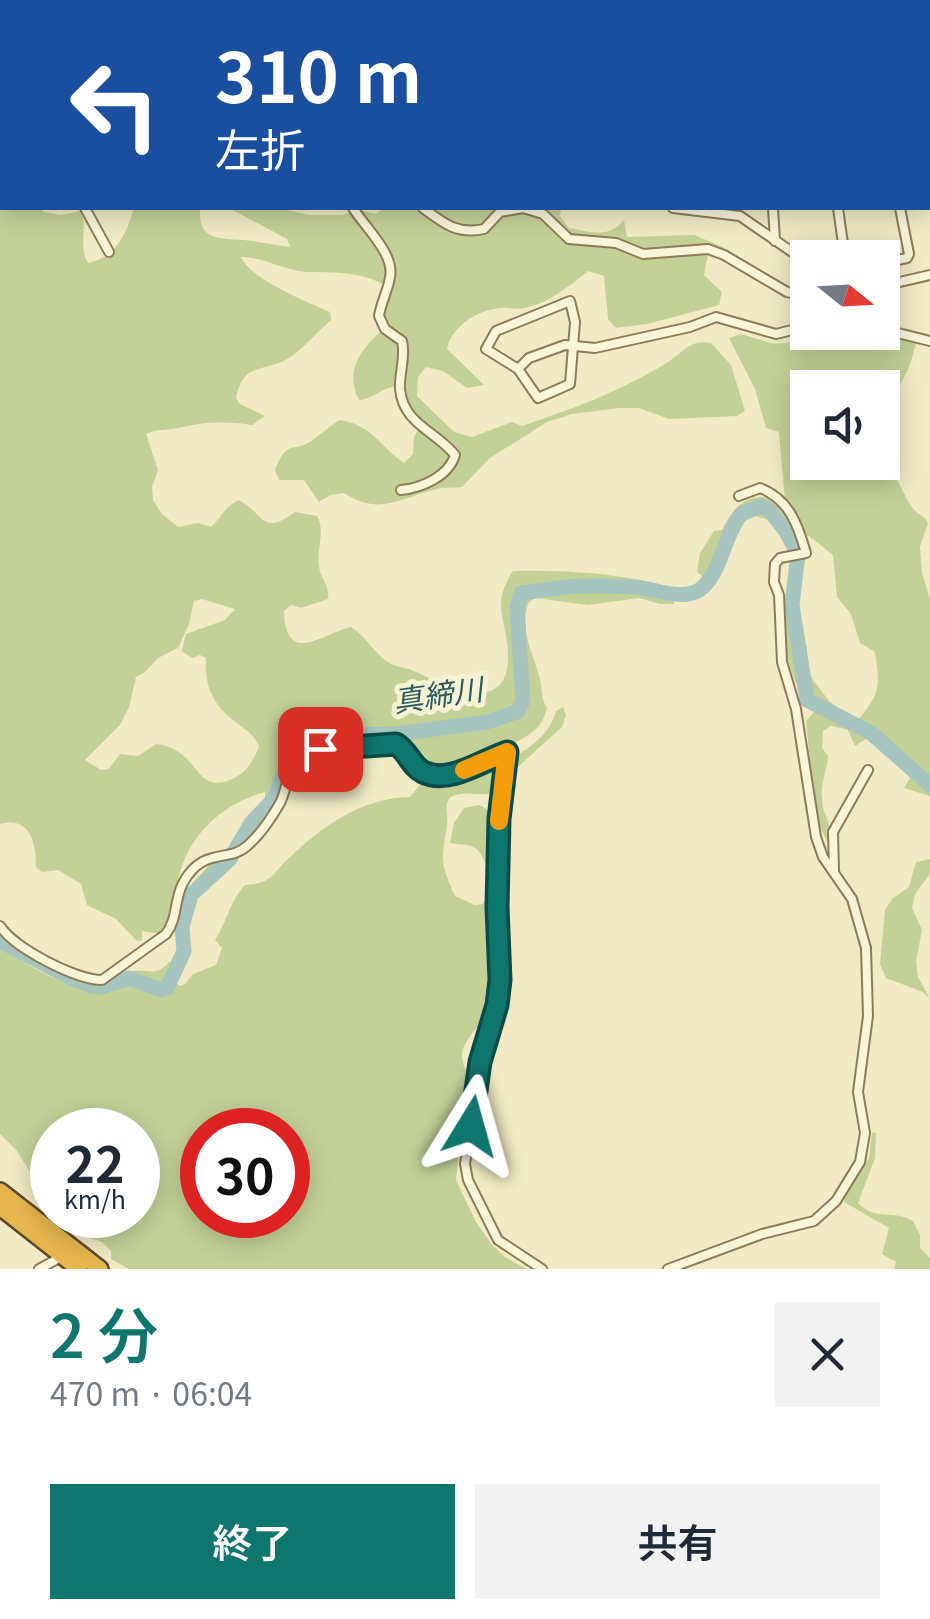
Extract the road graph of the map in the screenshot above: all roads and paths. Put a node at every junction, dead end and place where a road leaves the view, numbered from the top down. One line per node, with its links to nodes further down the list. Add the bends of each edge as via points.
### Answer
1 (86, 210): 13 (street)
2 (354, 210): 23 (street, via 390,266 379,316 402,342 400,392 407,412 455,455 448,470)
3 (426, 210): 4 (street, via 461,231 484,229 500,212)
4 (512, 210)
5 (530, 210): 17 (street, via 581,241 616,243 643,254 724,254)
6 (690, 210): 11 (street, via 740,216)
7 (773, 210): 11 (street)
8 (838, 210): 10 (street)
9 (900, 210): 14 (street, via 909,254)
10 (842, 240)
11 (775, 241): 12 (street)
12 (790, 251)
13 (109, 252)
14 (900, 259)
15 (930, 275): 16 (street)
16 (900, 282)
17 (790, 293)
18 (790, 330): 21 (street, via 776,334 716,317 610,345)
19 (900, 332): 20 (street)
20 (930, 341)
21 (573, 346): 22 (street, via 530,358); 22 (street, via 570,384 538,398); 22 (street, via 570,300 496,331 486,349)
22 (518, 370)
23 (401, 490)
24 (739, 496): 26 (street, via 760,488 775,494 806,554 780,558 774,582 782,662 816,837)
25 (868, 770): 26 (street, via 832,832)
26 (834, 870): 35 (street, via 852,899 867,959 860,1162 836,1201 814,1221)
27 (0, 926): 34 (street, via 11,940 71,973 102,980 166,934 184,883 209,857 250,844 280,802 296,764 320,749 396,744 434,776 507,752 499,819 500,980 465,1164 498,1240)
28 (0, 1191): 30 (highway)
29 (0, 1206): 30 (highway)
30 (67, 1251): 31 (street); 32 (highway); 33 (highway)
31 (39, 1269)
32 (79, 1269)
33 (100, 1269)
34 (542, 1269)
35 (668, 1269)

